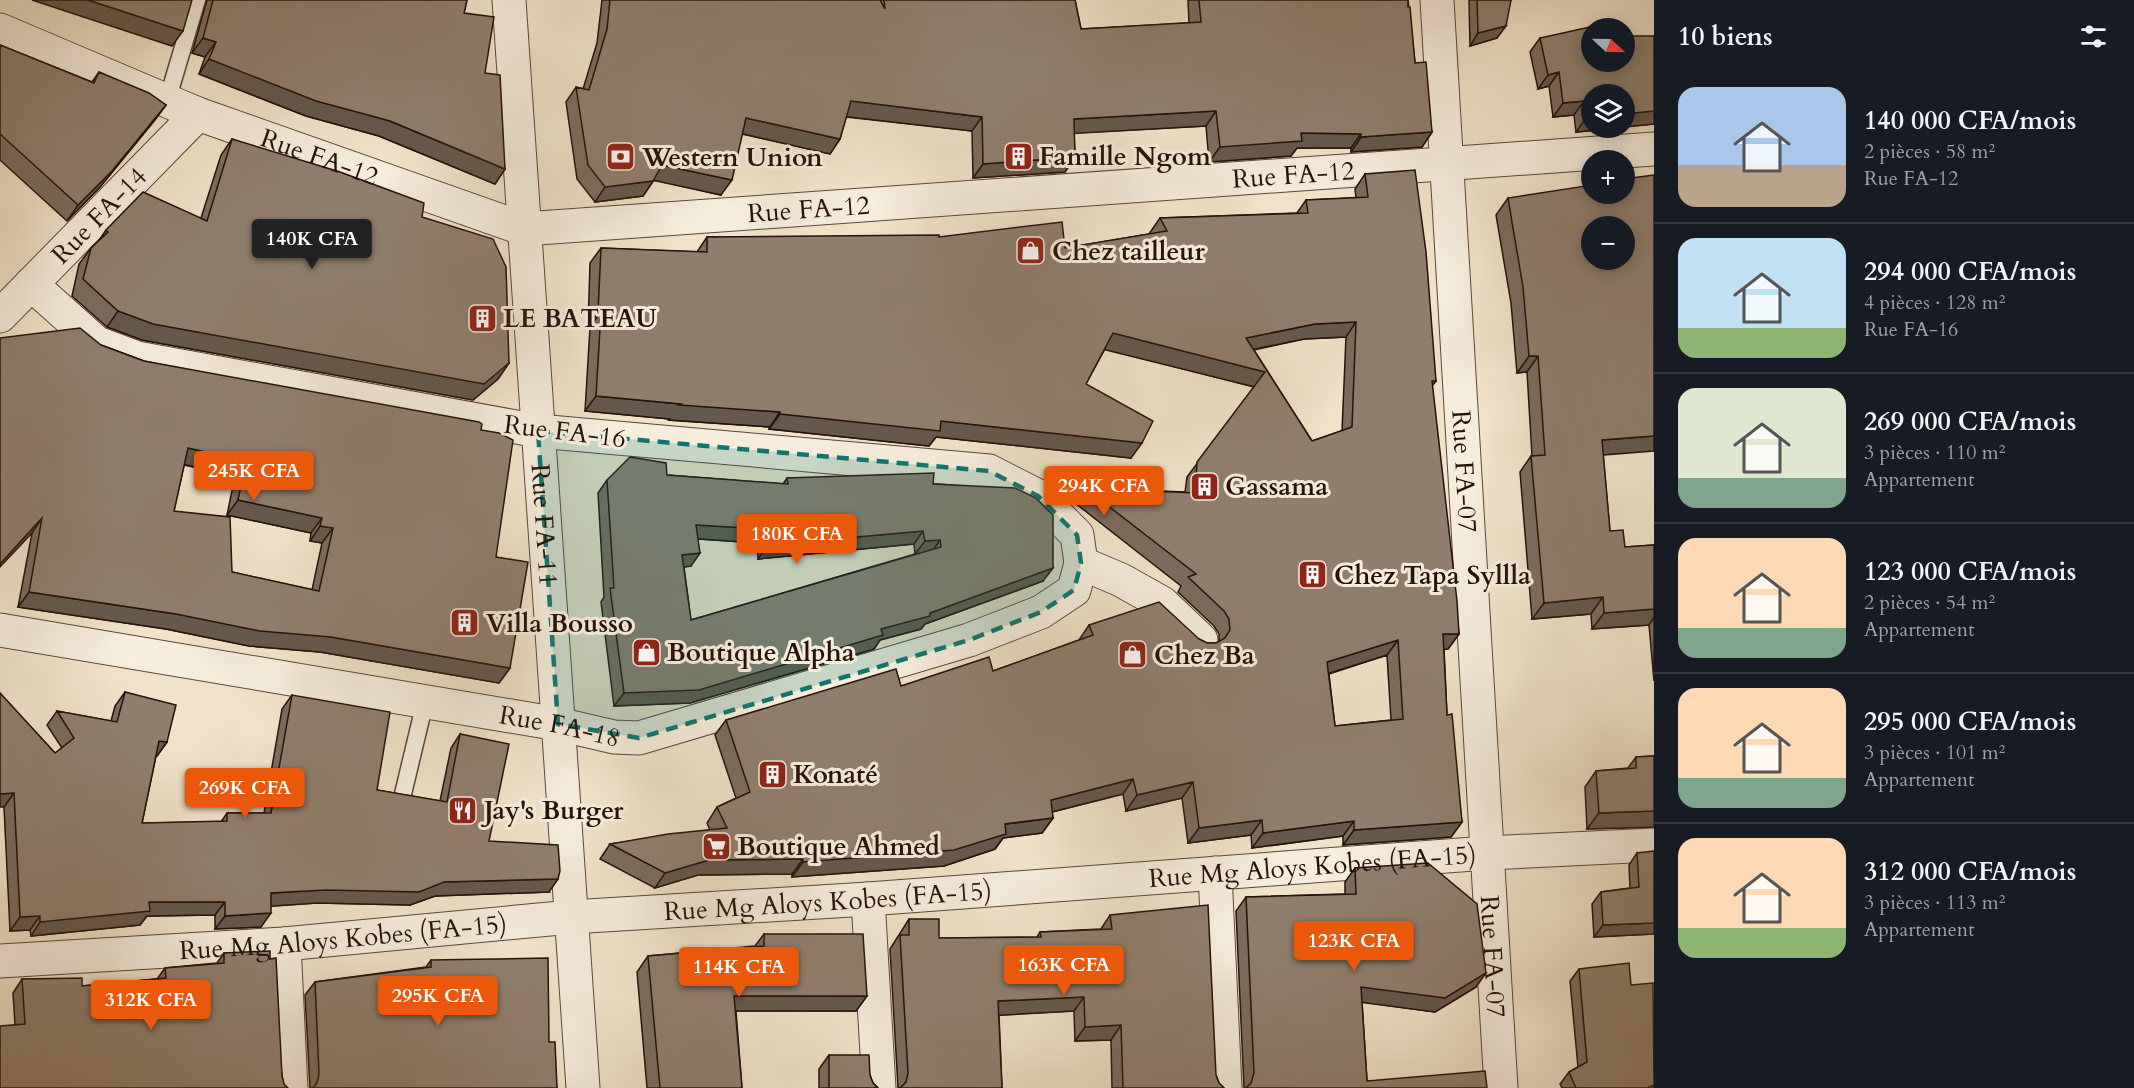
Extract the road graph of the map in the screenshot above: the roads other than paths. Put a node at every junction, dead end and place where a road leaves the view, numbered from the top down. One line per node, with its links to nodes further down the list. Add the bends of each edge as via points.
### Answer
1 (197, 0): 5 (lane)
2 (509, 0): 9 (street, Rue FA-11)
3 (1437, 0): 8 (street, Rue FA-07)
4 (0, 30): 5 (street, Rue FA-12)
5 (167, 101): 6 (street, Rue FA-12)
6 (198, 114): 9 (street, Rue FA-12); 10 (street, Rue FA-14)
7 (1654, 149): 8 (street, Rue FA-12)
8 (1447, 163): 9 (street, Rue FA-12); 20 (street, Rue FA-07)
9 (524, 229): 12 (street, Rue FA-11)
10 (31, 284): 11 (street, Rue FA-14); 12 (street, Rue FA-16, via 97,343 137,358)
11 (0, 316)
12 (538, 431): 13 (street, Rue FA-16, via 989,471 1038,496 1077,535); 17 (street, Rue FA-11)
13 (1081, 563): 15 (street, via 1162,603); 17 (street, Rue FA-18, via 1074,590 1041,612 969,640 639,738 614,737)
14 (0, 630): 16 (street, Rue FA-18)
15 (1201, 640)
16 (425, 702): 17 (street, Rue FA-18); 18 (lane)
17 (558, 724): 23 (street, Rue FA-11)
18 (403, 794)
19 (1654, 845): 20 (street, Rue Mg Aloys Kobes (FA-15))
20 (1487, 853): 21 (street, Rue Mg Aloys Kobes (FA-15)); 30 (street, Rue FA-07)
21 (1215, 873): 22 (street, Rue Mg Aloys Kobes (FA-15)); 29 (street)
22 (868, 899): 23 (street, Rue Mg Aloys Kobes (FA-15)); 28 (street)
23 (571, 917): 24 (street, Rue Mg Aloys Kobes (FA-15)); 27 (street, Rue FA-11)
24 (284, 944): 25 (street, Rue Mg Aloys Kobes (FA-15)); 26 (street)
25 (0, 961)
26 (291, 1088)
27 (583, 1088)
28 (879, 1088)
29 (1225, 1088)
30 (1501, 1088)

